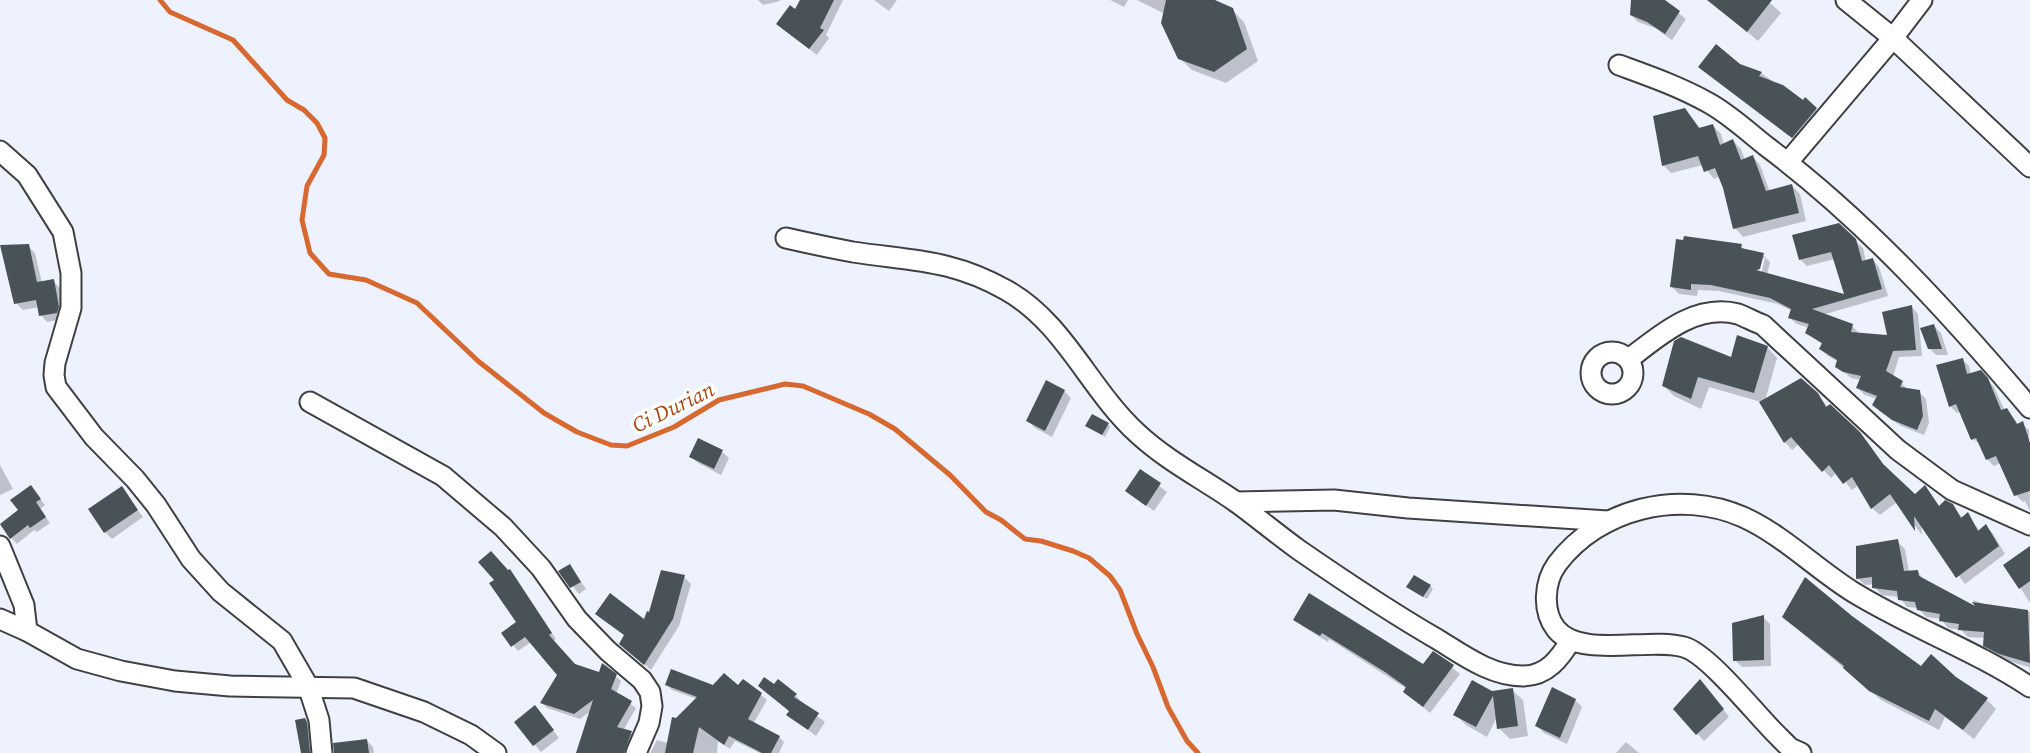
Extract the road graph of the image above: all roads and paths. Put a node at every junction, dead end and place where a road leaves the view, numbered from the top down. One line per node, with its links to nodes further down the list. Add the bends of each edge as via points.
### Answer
1 (1846, 0): 3 (street)
2 (1922, 0): 3 (street)
3 (1893, 38): 6 (street); 7 (street)
4 (1619, 65): 6 (street, via 1710,103)
5 (0, 151): 19 (street, via 27,175 63,232 71,273 71,308 55,363 56,387 156,505 191,559 221,592 282,642)
6 (1788, 162): 11 (street, via 1866,229 1950,314)
7 (2030, 167)
8 (786, 238): 12 (street, via 949,265 1007,290 1071,350 1134,431)
9 (1629, 359): 14 (street, via 1674,324 1705,313 1736,314 1763,326 1898,450 1952,490)
10 (310, 402): 23 (street, via 443,476 503,527 541,568 577,619 650,692 649,723)
11 (2030, 408)
12 (1236, 502): 13 (street, via 1334,499); 18 (street, via 1334,573 1480,665 1526,676 1545,671)
13 (1608, 521): 18 (street, via 1574,547 1549,579 1546,598 1550,615 1557,629); 20 (street, via 1635,510 1683,504 1744,517 1852,591)
14 (2030, 525)
15 (0, 546): 17 (street, via 24,606)
16 (0, 619): 17 (street)
17 (27, 631): 19 (street, via 77,659 121,671 230,686)
18 (1571, 640): 24 (street, via 1606,646 1667,644 1698,653 1790,748)
19 (309, 686): 21 (street); 22 (street, via 354,688 398,702 471,735)
20 (2030, 687)
21 (322, 753)
22 (496, 753)
23 (636, 753)
24 (1801, 753)

